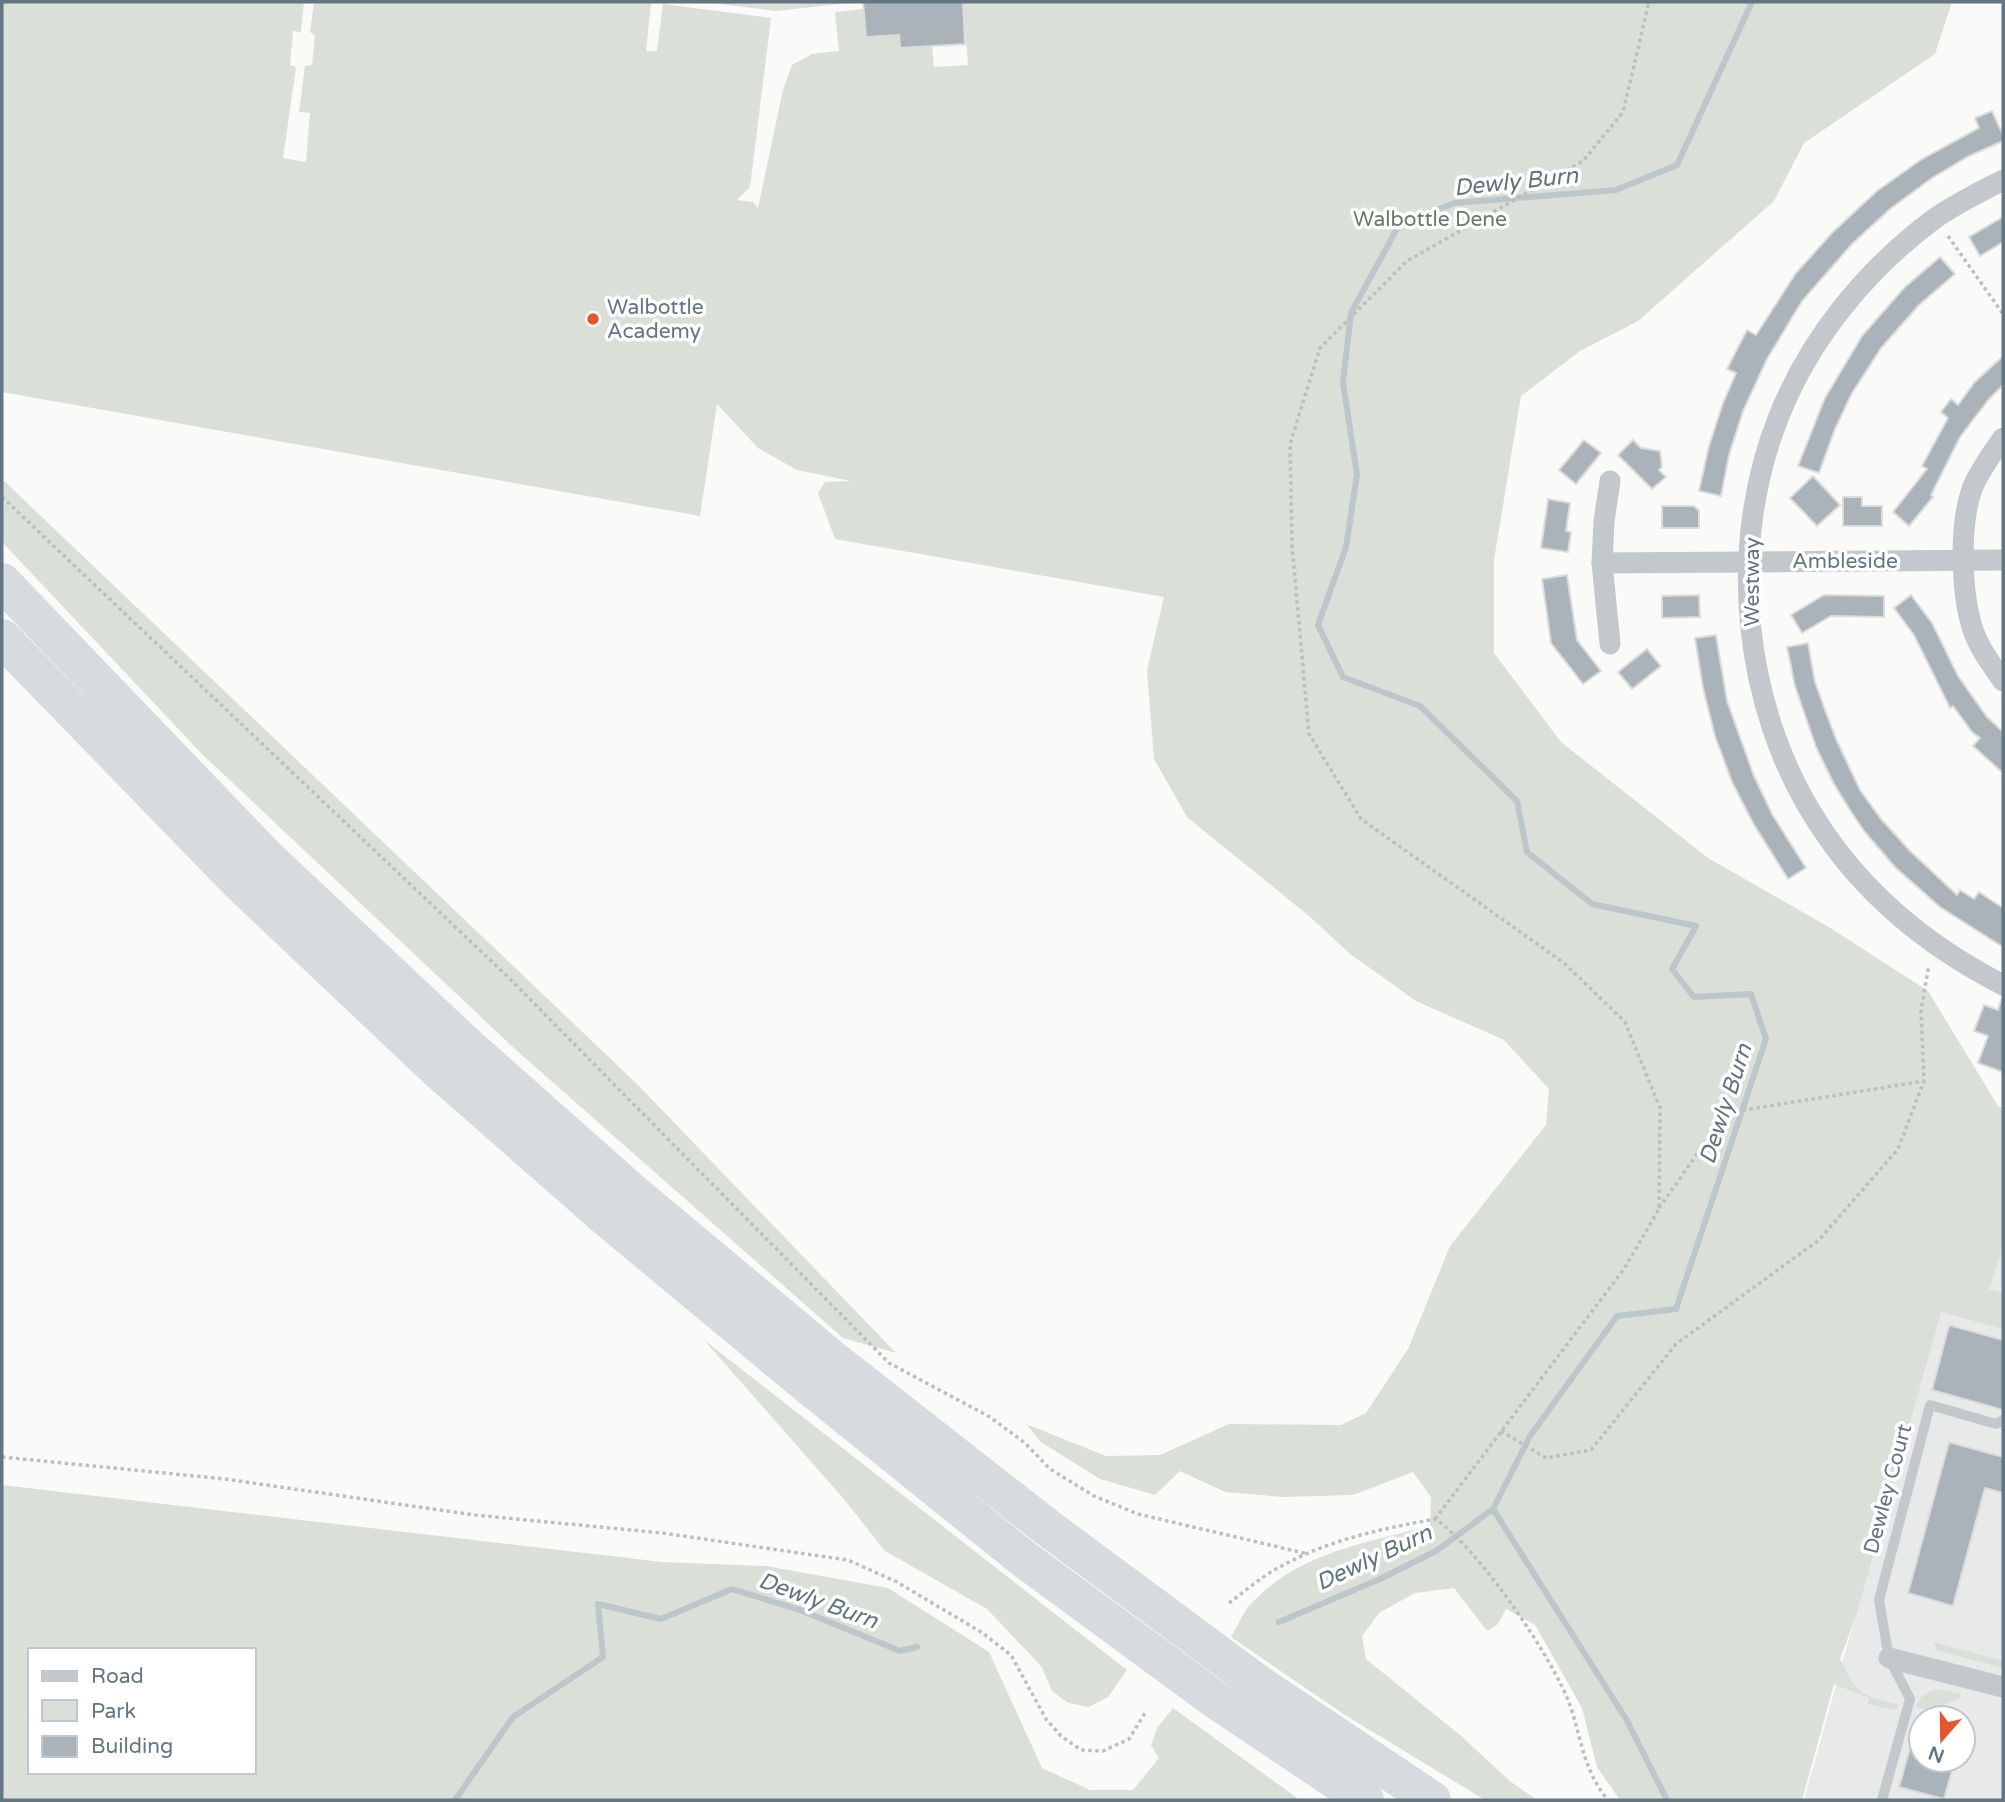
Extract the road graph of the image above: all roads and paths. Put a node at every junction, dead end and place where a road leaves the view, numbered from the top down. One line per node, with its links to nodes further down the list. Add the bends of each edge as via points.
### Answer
1 (1649, 2): 19 (path, via 1623,112 1583,161 1407,261 1320,348 1290,444 1292,545 1309,734 1361,819 1564,963 1625,1022 1660,1108)
2 (2003, 180): 3 (street, Westway)
3 (1936, 218): 4 (path); 10 (street, Westway, via 1898,249 1836,316 1793,385 1763,465)
4 (2003, 314)
5 (2003, 438): 8 (street, via 1972,489 1965,519)
6 (1610, 481): 11 (street)
7 (2, 497): 24 (path, via 508,976 889,1363 990,1417 1050,1469 1094,1496 1138,1514)
8 (1964, 560): 9 (street, Ambleside); 10 (street, Ambleside); 15 (street, via 1973,631)
9 (2003, 560)
10 (1750, 562): 11 (street, Ambleside); 17 (street, Westway, via 1750,629 1767,713 1818,823 1861,879 1903,920)
11 (1602, 563): 14 (street)
12 (2, 582): 27 (highway, via 265,856 464,1043 632,1192 832,1359 1048,1528)
13 (2, 638): 29 (highway, via 240,883 438,1070 809,1386 1024,1559)
14 (1611, 644)
15 (2003, 681)
16 (1926, 980): 18 (path, via 1921,1010)
17 (2003, 985)
18 (1924, 1081): 19 (path, via 1726,1113); 21 (path, via 1898,1149 1819,1240 1676,1344 1591,1450 1546,1458)
19 (1659, 1209): 21 (path, via 1624,1269)
20 (2003, 1420): 26 (lane, Dewley Court, via 1996,1424 1930,1405 1879,1600)
21 (1501, 1431): 23 (path)
22 (2, 1457): 30 (path, via 225,1479 848,1560 897,1582 1011,1655 1046,1719 1081,1750 1103,1751 1129,1739)
23 (1435, 1519): 24 (path, via 1376,1530); 35 (path, via 1464,1544 1550,1664 1570,1706 1584,1761)
24 (1308, 1554): 25 (path, via 1277,1568)
25 (1229, 1603)
26 (1889, 1658): 28 (street); 36 (lane, via 1910,1699)
27 (1260, 1685): 33 (highway); 34 (highway)
28 (2003, 1686)
29 (1213, 1698): 31 (highway); 32 (highway)
30 (1145, 1713)
31 (1337, 1800)
32 (1365, 1800)
33 (1432, 1800)
34 (1459, 1800)
35 (1608, 1800)
36 (1882, 1800)

